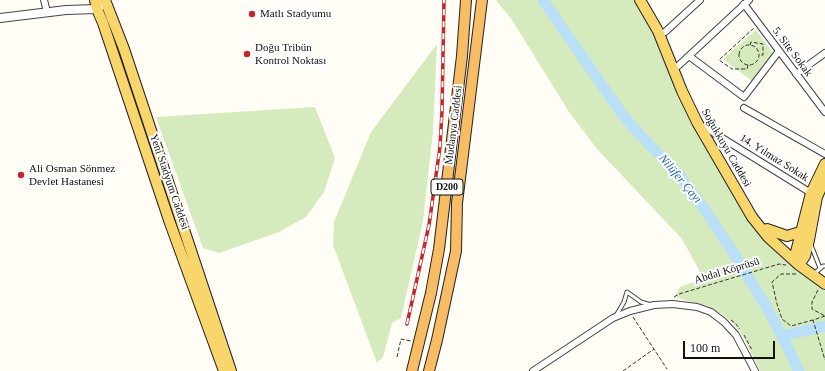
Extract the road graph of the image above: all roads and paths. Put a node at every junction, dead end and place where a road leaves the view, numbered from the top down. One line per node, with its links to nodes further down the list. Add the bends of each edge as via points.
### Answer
1 (44, 0): 11 (street)
2 (466, 0): 44 (highway, Mudanya Caddesi / D200, via 462,56 439,247)
3 (640, 0): 34 (main road, Soğukkuyu Caddesi, via 658,31 696,122 735,189 768,237)
4 (648, 0): 15 (main road, Soğukkuyu Caddesi)
5 (700, 0): 15 (street)
6 (483, 1): 52 (highway, Mudanya Caddesi / D200, via 457,203 456,252)
7 (746, 2): 14 (street, 5. Site Sokak); 20 (street)
8 (100, 3): 9 (street); 10 (street); 13 (main road, Yeni Stadyum Caddesi); 50 (main road, Yeni Stadyum Caddesi, via 124,49)
9 (80, 9): 10 (street); 13 (street)
10 (66, 10): 11 (street)
11 (47, 12): 12 (street)
12 (0, 18)
13 (103, 23): 49 (main road, Yeni Stadyum Caddesi, via 170,224)
14 (758, 24): 17 (street, 5. Site Sokak); 21 (path, via 719,60 732,69 747,69)
15 (665, 32): 22 (main road, Soğukkuyu Caddesi)
16 (750, 45): 19 (path, via 756,48); 19 (path, via 751,42 763,44 763,55); 21 (path, via 742,48 739,56 742,63)
17 (779, 51): 20 (street, via 744,97); 23 (street, 5. Site Sokak)
18 (825, 52): 23 (street)
19 (759, 55): 21 (path, via 754,65)
20 (689, 56): 22 (street)
21 (748, 65)
22 (678, 66): 26 (main road, Soğukkuyu Caddesi)
23 (796, 74): 25 (street, 5. Site Sokak)
24 (744, 108): 27 (street)
25 (825, 112)
26 (706, 128): 30 (street, 14. Yılmaz Sokak); 31 (main road, Soğukkuyu Caddesi)
27 (825, 154)
28 (825, 164): 30 (main road)
29 (825, 179): 33 (main road, via 817,197)
30 (811, 193): 32 (main road)
31 (767, 229): 32 (main road, via 787,236); 34 (main road, Soğukkuyu Caddesi)
32 (800, 232): 34 (main road)
33 (809, 240): 34 (main road); 37 (lane)
34 (797, 263): 37 (main road, Soğukkuyu Caddesi); 43 (path, via 772,282 777,304 782,319 791,326)
35 (779, 264): 38 (path, Abdal Köprüsü)
36 (825, 266): 37 (lane)
37 (821, 277): 41 (path, via 812,309)
38 (679, 294)
39 (654, 305): 40 (street); 42 (lane, via 641,302 627,292 620,311); 55 (street, via 685,305 711,312 736,335)
40 (630, 311): 42 (street); 45 (path)
41 (825, 316): 43 (path)
42 (613, 318): 53 (street)
43 (813, 320): 47 (path)
44 (420, 342): 46 (path, via 401,339); 51 (highway, Mudanya Caddesi / D200)
45 (654, 349): 48 (path); 54 (path)
46 (397, 358)
47 (825, 360)
48 (668, 369)
49 (224, 371)
50 (231, 371)
51 (412, 371)
52 (428, 371)
53 (533, 371)
54 (623, 371)
55 (755, 371)

